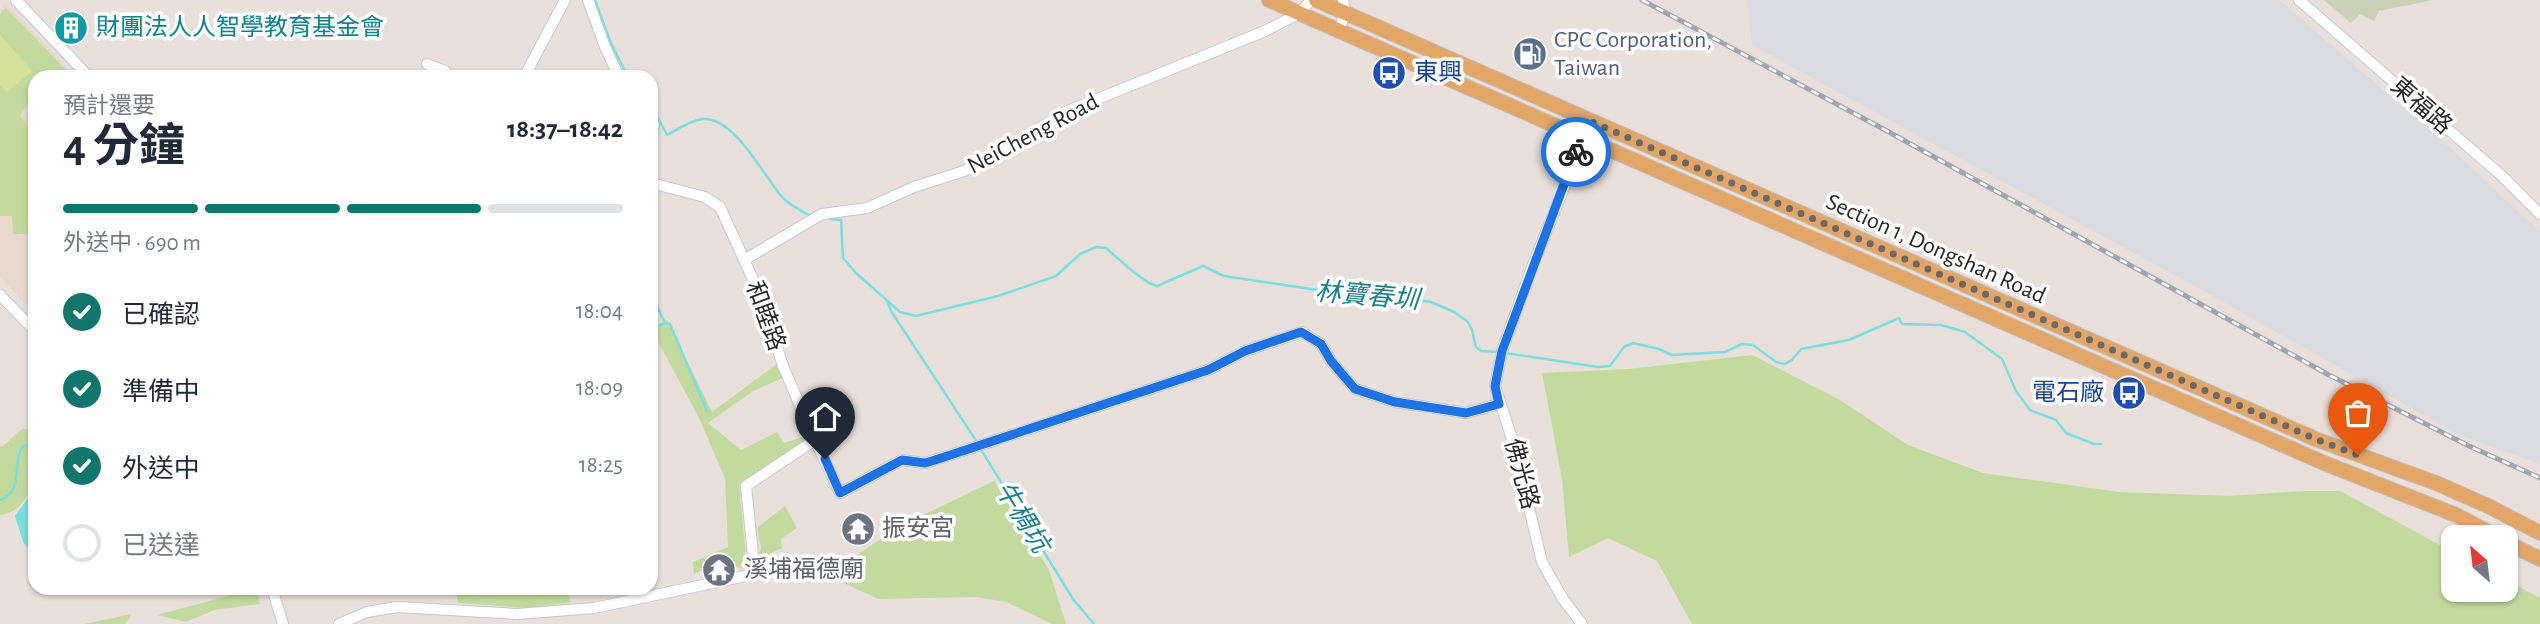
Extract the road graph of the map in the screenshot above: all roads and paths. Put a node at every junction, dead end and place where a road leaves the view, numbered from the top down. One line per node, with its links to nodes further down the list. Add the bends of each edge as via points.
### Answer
1 (16, 0): 11 (street)
2 (565, 0): 13 (street)
3 (588, 0): 14 (street)
4 (1269, 0): 8 (main road, Section 1, Dongshan Road)
5 (1313, 0): 7 (main road, Section 1, Dongshan Road); 8 (street, NeiCheng Road)
6 (2299, 0): 18 (street, 東福路)
7 (1344, 7): 9 (street); 15 (main road, Section 1, Dongshan Road)
8 (1300, 13): 9 (main road, Section 1, Dongshan Road); 19 (street, NeiCheng Road, via 1063,113 1002,153 964,171 867,208 822,214)
9 (1339, 31): 16 (main road, Section 1, Dongshan Road)
10 (427, 64): 12 (street)
11 (82, 70)
12 (442, 70)
13 (528, 70)
14 (616, 70)
15 (1590, 121): 16 (street, 佛光路); 22 (main road, Section 1, Dongshan Road)
16 (1581, 136): 23 (main road, Section 1, Dongshan Road); 24 (street, 佛光路, via 1502,353 1495,386)
17 (658, 185): 19 (street, 和睦路, via 705,197 720,207)
18 (2540, 214)
19 (744, 260): 25 (street, 和睦路)
20 (0, 295): 21 (street)
21 (28, 324)
22 (2197, 387): 23 (main road); 27 (main road, Section 1, Dongshan Road, via 2318,440 2435,482)
23 (2189, 403): 26 (main road, Section 1, Dongshan Road)
24 (1499, 404): 25 (street, 和睦路, via 1466,413 1395,402 1355,389 1321,344 1301,332 1245,351 1208,370 979,446 925,463 902,460 840,493); 35 (street, 佛光路, via 1514,445 1542,562)
25 (815, 440): 30 (street, via 746,486 755,574)
26 (2475, 525)
27 (2540, 533)
28 (2518, 548): 29 (main road)
29 (2540, 559)
30 (658, 594)
31 (274, 595): 33 (street)
32 (656, 595): 34 (street, via 594,608 517,614 397,607 367,612)
33 (284, 624)
34 (340, 624)
35 (1582, 624)

